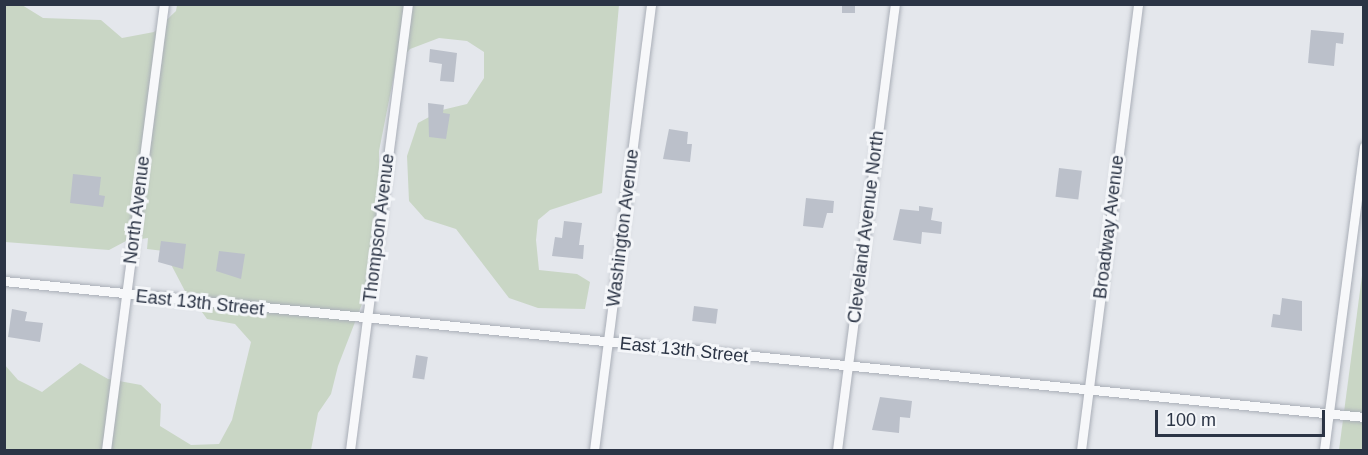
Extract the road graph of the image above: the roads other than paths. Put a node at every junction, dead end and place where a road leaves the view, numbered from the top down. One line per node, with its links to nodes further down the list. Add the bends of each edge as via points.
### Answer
1 (164, 4): 8 (street, North Avenue)
2 (408, 4): 9 (street, Thompson Avenue)
3 (651, 4): 10 (street, Washington Avenue)
4 (895, 4): 11 (street, Cleveland Avenue North)
5 (1138, 4): 12 (street, Broadway Avenue)
6 (1364, 147): 13 (street)
7 (4, 281): 8 (street, East 13th Street)
8 (126, 295): 9 (street, East 13th Street); 15 (street, North Avenue)
9 (367, 320): 10 (street, East 13th Street); 16 (street, Thompson Avenue)
10 (608, 343): 11 (street, East 13th Street); 17 (street, Washington Avenue)
11 (848, 366): 12 (street, East 13th Street); 18 (street, Cleveland Avenue North)
12 (1088, 390): 13 (street, East 13th Street); 19 (street, Broadway Avenue)
13 (1329, 414): 14 (street, East 13th Street); 20 (street)
14 (1364, 417)
15 (106, 450)
16 (350, 450)
17 (594, 450)
18 (837, 450)
19 (1081, 450)
20 (1324, 450)

